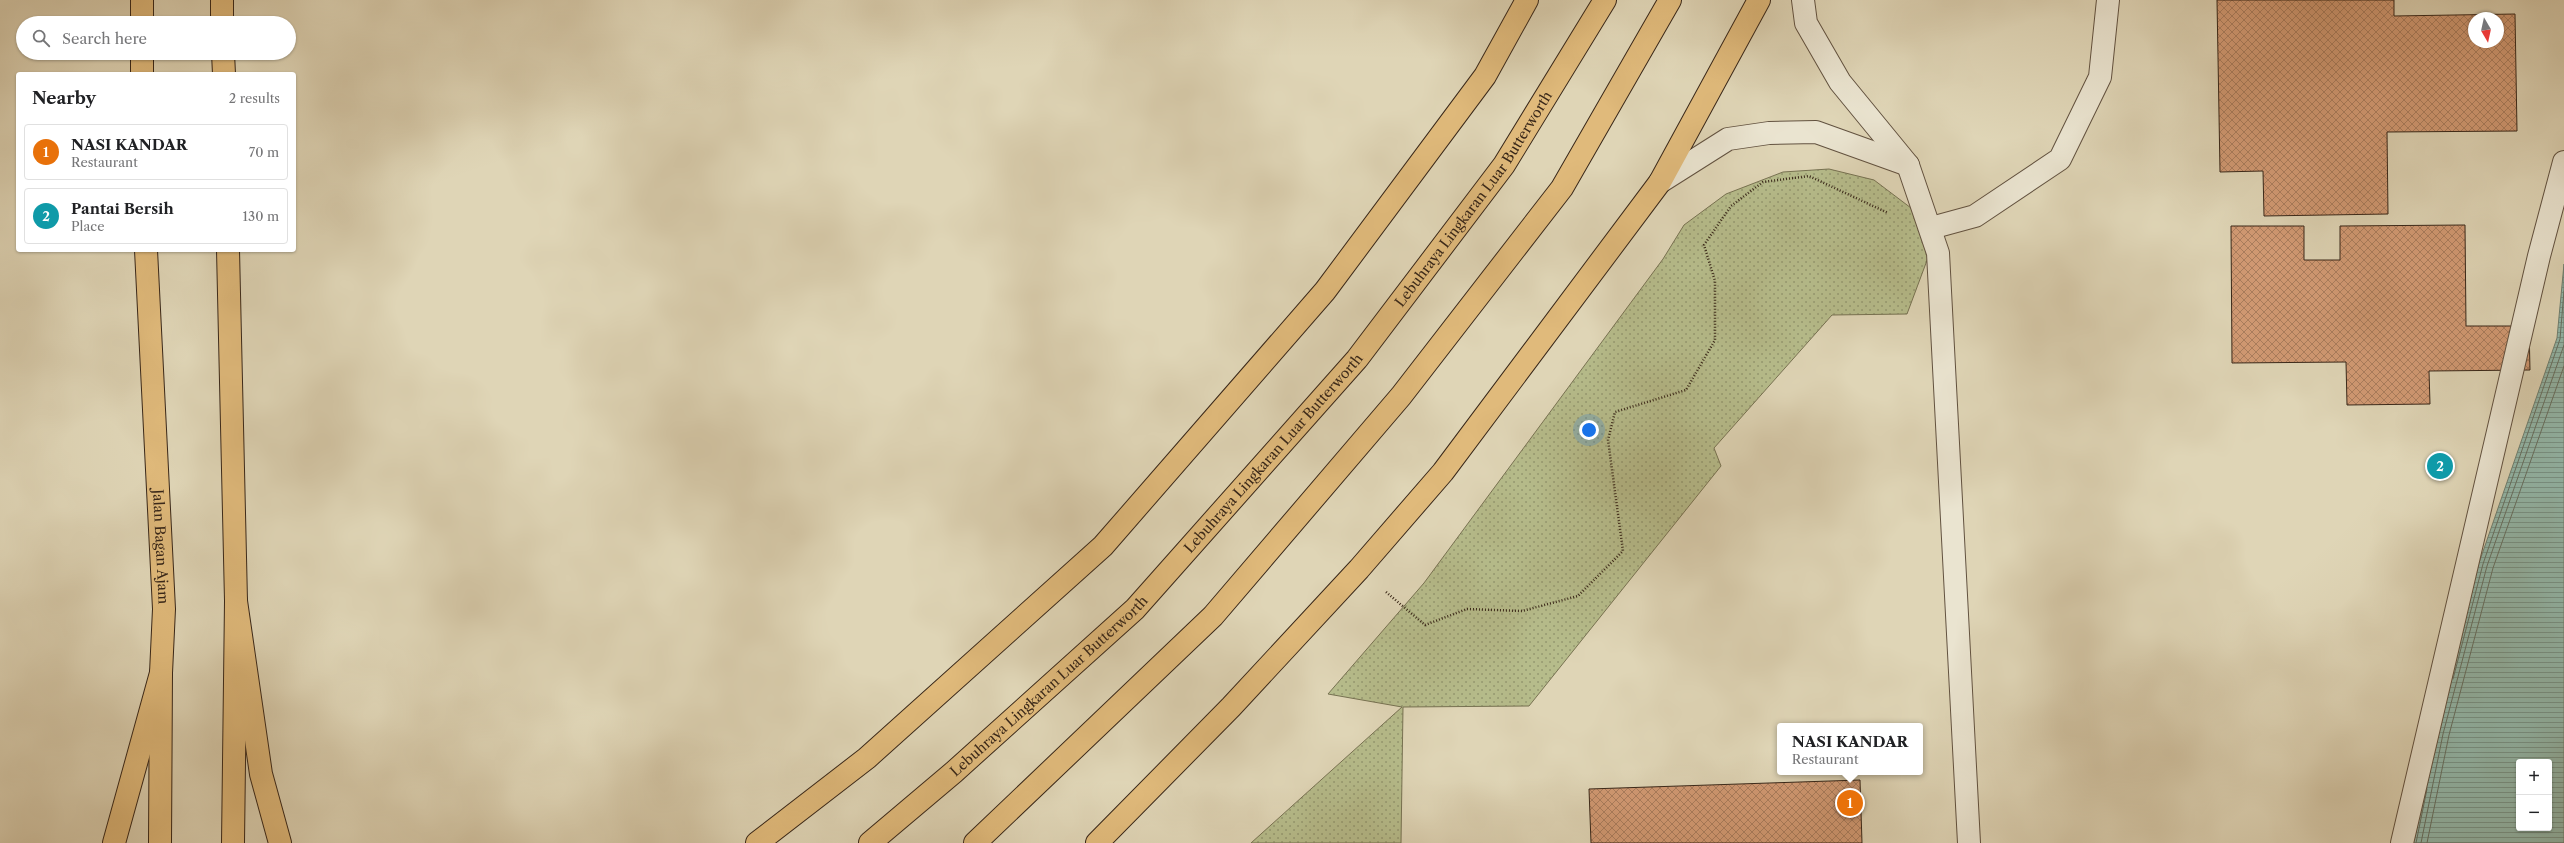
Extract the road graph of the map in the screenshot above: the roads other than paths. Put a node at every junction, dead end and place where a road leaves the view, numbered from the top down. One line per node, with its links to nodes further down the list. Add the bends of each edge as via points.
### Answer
1 (142, 0): 9 (main road)
2 (222, 0): 10 (main road)
3 (1527, 0): 27 (main road, via 1485,76 1325,291 1103,546 867,758)
4 (1605, 0): 28 (main road, Lebuhraya Lingkaran Luar Butterworth, via 1504,165 1352,365 1135,609 954,772)
5 (1670, 0): 29 (main road, via 1562,188 1401,396 1213,616)
6 (1759, 0): 17 (main road)
7 (1803, 0): 16 (street, via 1806,23 1840,82)
8 (2108, 0): 18 (street, via 2100,77 2060,160 1975,216)
9 (142, 16)
10 (222, 16)
11 (142, 60): 13 (main road)
12 (223, 60): 14 (main road)
13 (142, 72)
14 (224, 72)
15 (2564, 162): 32 (street, via 2539,256)
16 (1908, 165): 17 (street, via 1816,132 1769,133 1728,139); 18 (street)
17 (1660, 182): 30 (main road, via 1443,472 1359,570 1231,708)
18 (1931, 230): 31 (street, via 1938,253)
19 (146, 252): 22 (main road, Jalan Bagan Ajam, via 164,609)
20 (228, 252): 21 (main road)
21 (236, 602): 25 (main road); 26 (main road, via 260,774)
22 (161, 673): 23 (main road); 24 (main road, Jalan Bagan Ajam)
23 (114, 843)
24 (160, 843)
25 (234, 843)
26 (280, 843)
27 (757, 843)
28 (870, 843)
29 (975, 843)
30 (1096, 843)
31 (1969, 843)
32 (2402, 843)

